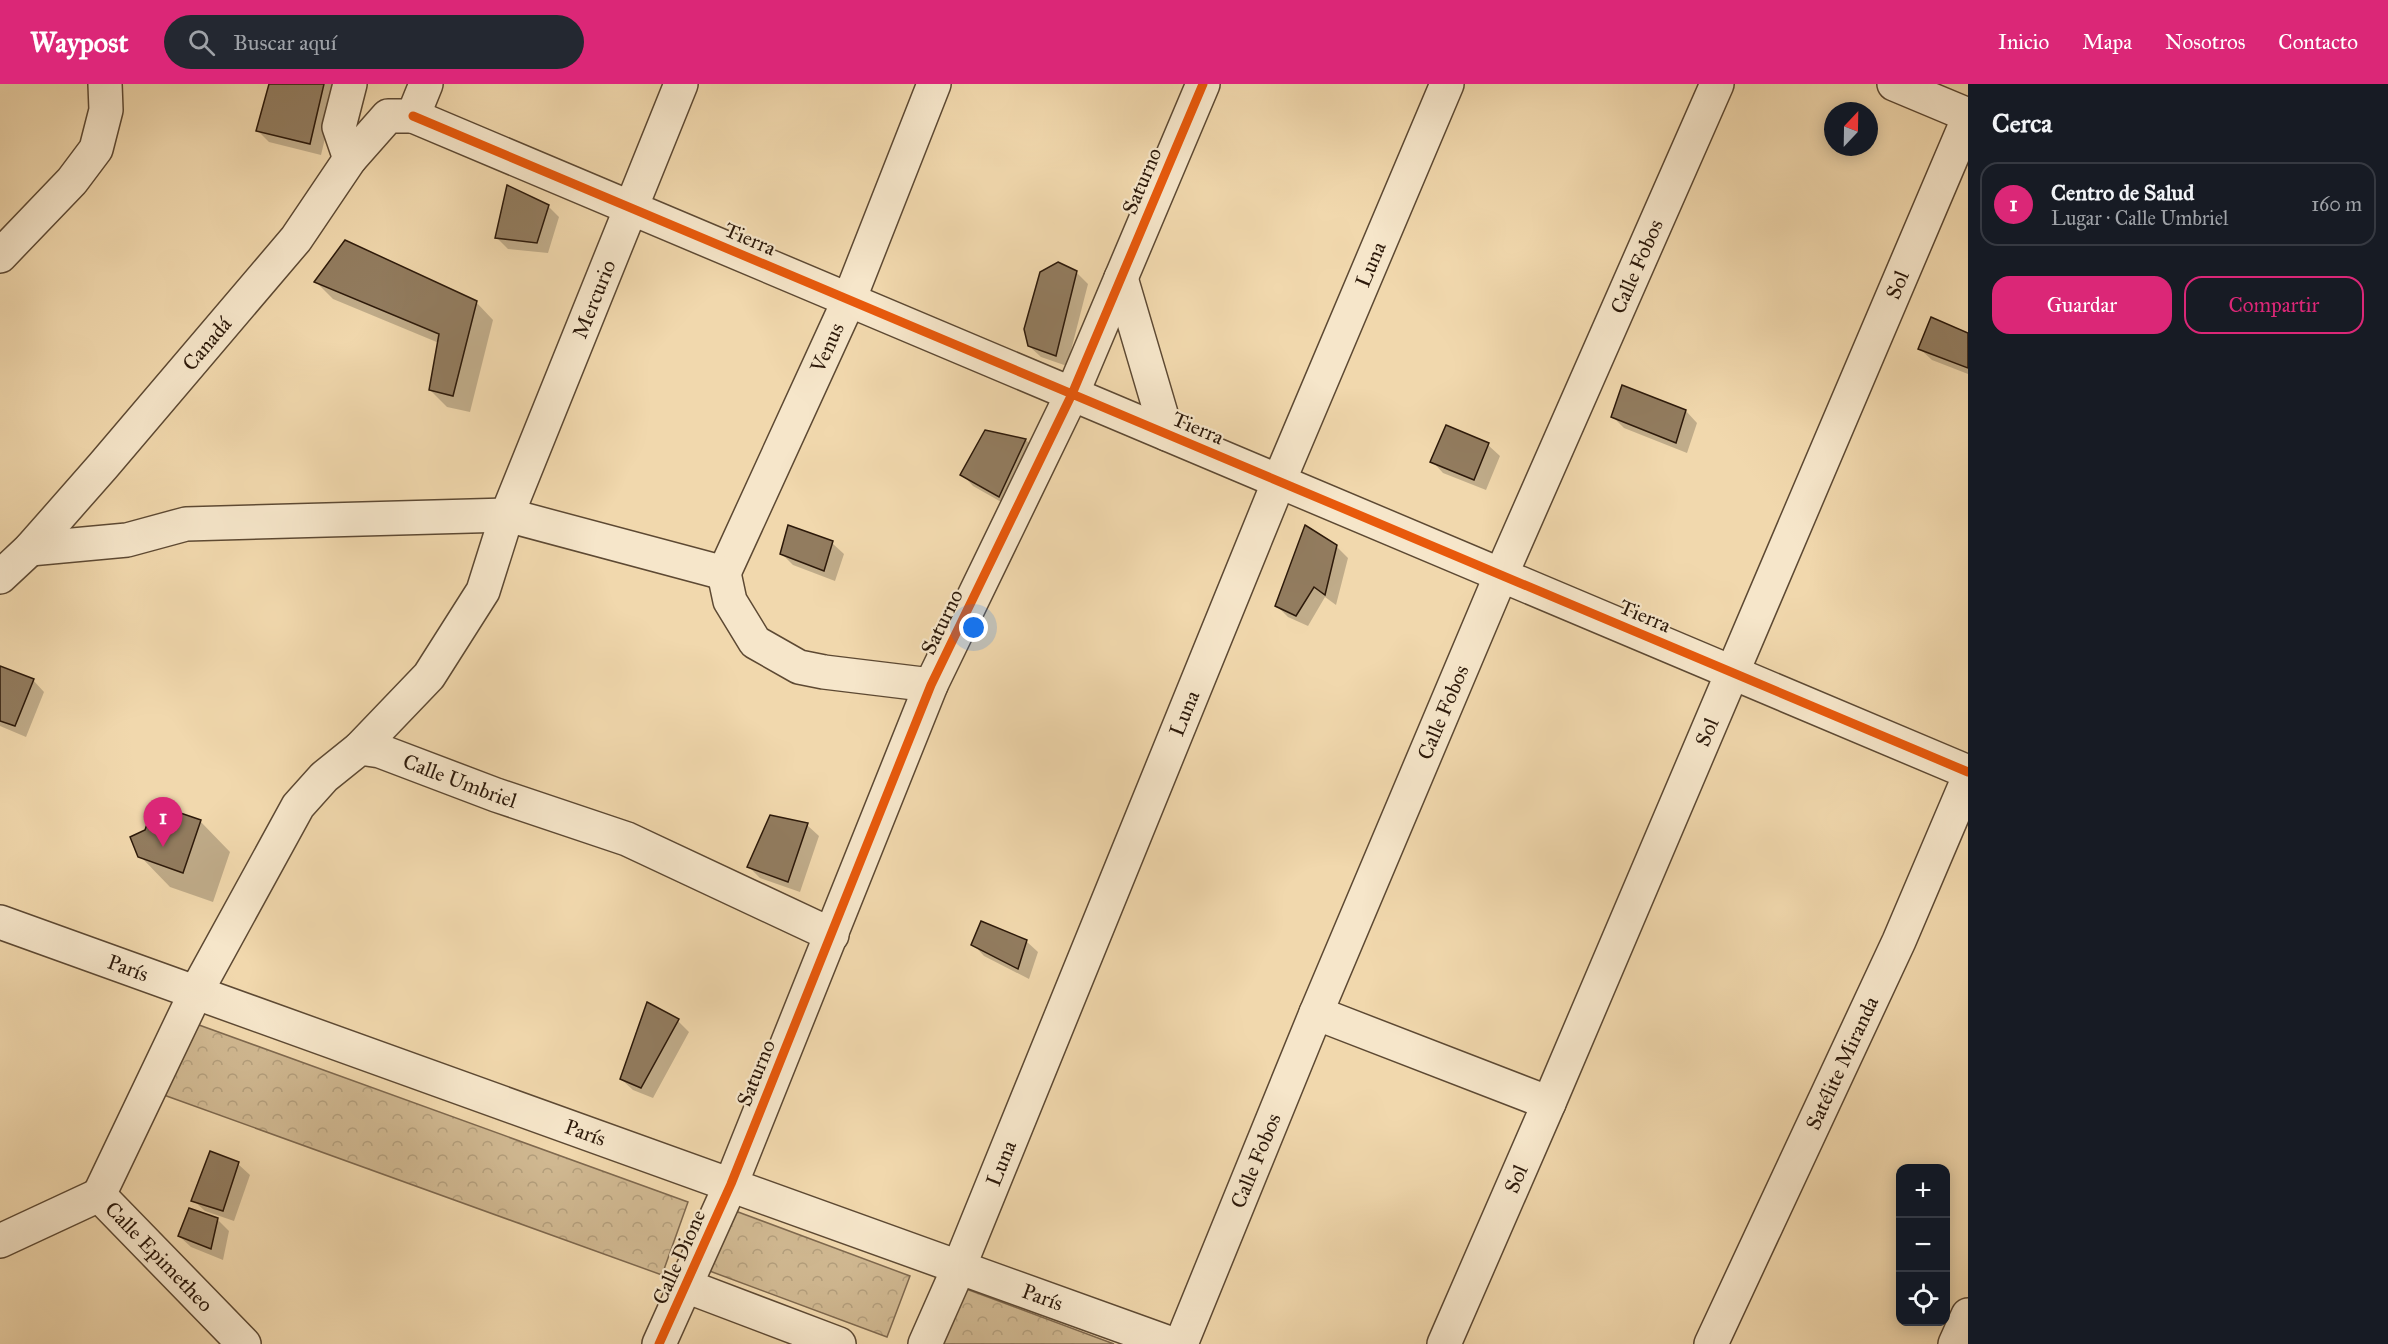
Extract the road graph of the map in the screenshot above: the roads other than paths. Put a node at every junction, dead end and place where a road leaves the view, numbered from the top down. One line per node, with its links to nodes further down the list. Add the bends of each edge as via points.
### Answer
1 (350, 84): 12 (street, via 339,127)
2 (426, 84): 10 (street)
3 (681, 84): 13 (street, Mercurio)
4 (934, 84): 16 (street, Venus)
5 (1203, 84): 15 (street, Saturno)
6 (1447, 84): 19 (street, Luna)
7 (1717, 84): 23 (street, Calle Fobos)
8 (1894, 84): 11 (street)
9 (105, 97): 14 (street, via 96,148 72,181)
10 (413, 116): 12 (street, Canadá, via 388,116); 13 (street, Tierra)
11 (1968, 117): 25 (street, Sol)
12 (350, 159): 21 (street, Canadá, via 296,239)
13 (632, 209): 16 (street, Tierra); 20 (street, Mercurio)
14 (0, 256)
15 (1121, 278): 17 (street, Saturno); 18 (street)
16 (849, 300): 17 (street, Tierra); 22 (street, Venus)
17 (1072, 394): 18 (street, Tierra); 26 (street, Saturno)
18 (1167, 434): 19 (street, Tierra)
19 (1279, 481): 23 (street, Tierra); 38 (street, Luna)
20 (507, 515): 21 (street, via 186,524 127,540); 22 (street); 27 (street, Mercurio, via 483,591 429,676)
21 (30, 549): 24 (street, Canadá)
22 (724, 573): 26 (street, via 730,601 755,642 799,667)
23 (1501, 576): 25 (street, Tierra); 33 (street, Calle Fobos)
24 (0, 577)
25 (1732, 672): 28 (street, Tierra); 34 (street, Sol)
26 (931, 686): 31 (street, Saturno)
27 (360, 748): 31 (street, Calle Umbriel, via 380,751 627,839); 32 (street, via 324,777 298,806)
28 (1968, 772)
29 (1968, 779): 48 (street, Satélite Miranda, via 1899,941)
30 (0, 922): 32 (street, París)
31 (832, 935): 35 (street, Saturno)
32 (196, 992): 35 (street, París); 36 (street)
33 (1316, 1013): 34 (street); 46 (street, Calle Fobos)
34 (1549, 1102): 47 (street, Sol)
35 (731, 1184): 38 (street, París); 39 (street, Calle Dione)
36 (99, 1195): 37 (street); 41 (street, Calle Epimetheo)
37 (0, 1242)
38 (959, 1267): 44 (street, Luna); 45 (street, París)
39 (686, 1286): 42 (street, Calle Dione); 43 (street)
40 (1968, 1315): 49 (street)
41 (244, 1344)
42 (659, 1344)
43 (839, 1344)
44 (925, 1344)
45 (1172, 1344)
46 (1181, 1344)
47 (1443, 1344)
48 (1712, 1344)
49 (1955, 1344)

